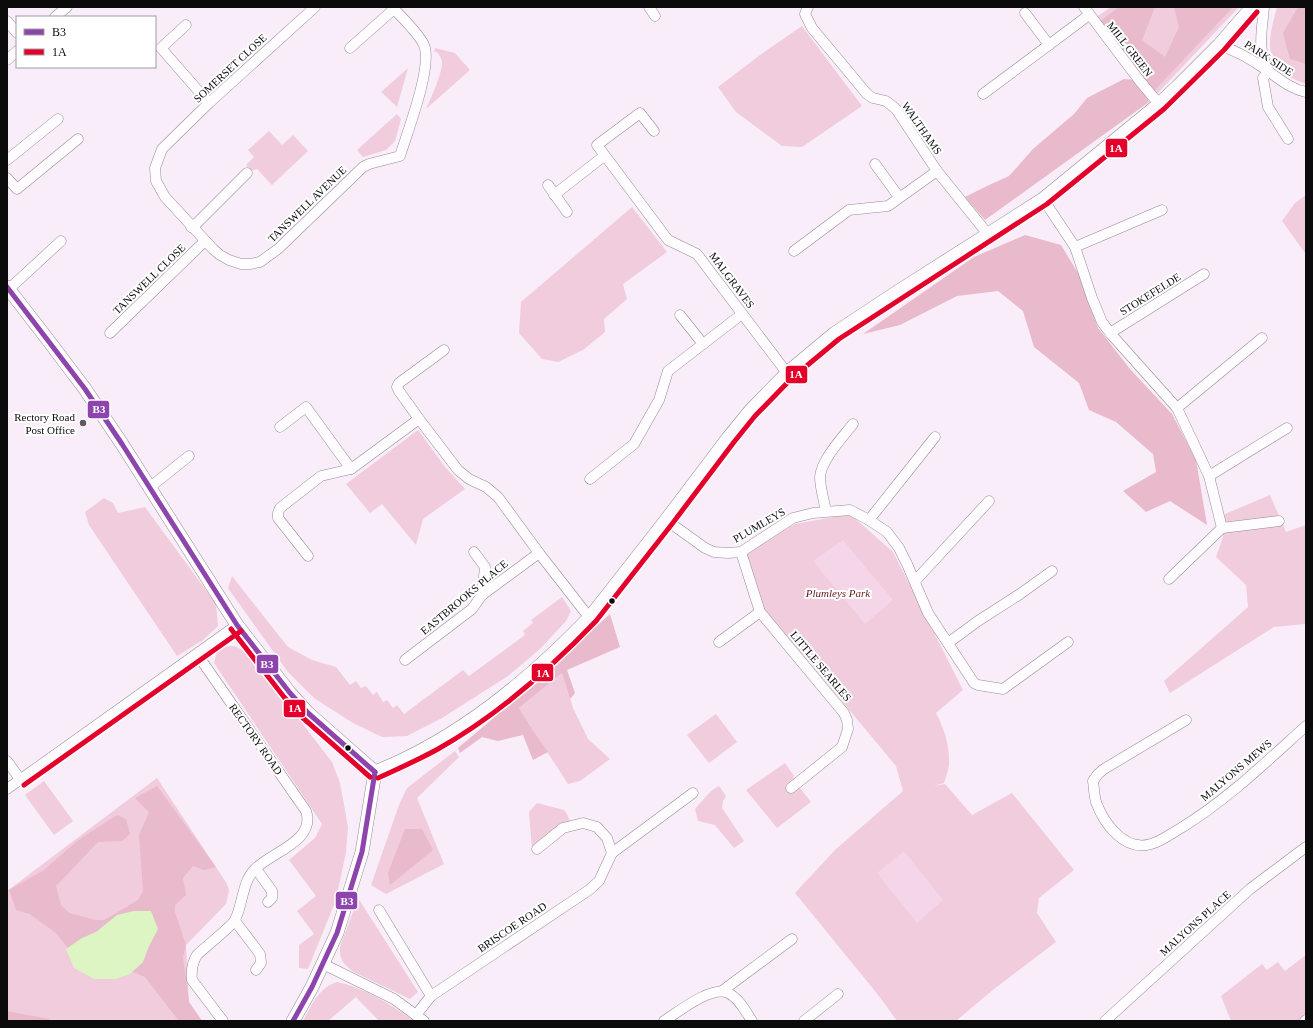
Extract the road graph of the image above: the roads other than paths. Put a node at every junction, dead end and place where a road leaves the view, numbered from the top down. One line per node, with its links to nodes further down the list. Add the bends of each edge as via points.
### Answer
1 (67, 7): 10 (street)
2 (315, 7): 23 (street, SOMERSET CLOSE)
3 (649, 7): 11 (street)
4 (808, 7): 33 (street, WALTHAMS, via 805,14 812,28 867,94 886,101 896,110)
5 (1252, 7): 16 (street)
6 (1264, 7): 20 (street, via 1261,49)
7 (393, 8): 17 (street); 45 (street, TANSWELL AVENUE, via 424,43 426,52 424,79 400,156 363,168 278,249 260,262 240,264 229,260)
8 (1086, 11): 15 (street); 24 (street, MILL GREEN)
9 (1025, 13): 15 (street)
10 (56, 16)
11 (655, 16)
12 (7, 21): 14 (street)
13 (186, 25): 23 (street, via 161,48)
14 (16, 32)
15 (1049, 45): 22 (street)
16 (1219, 45): 20 (street, PARK SIDE, via 1240,53); 24 (street)
17 (350, 48)
18 (16, 52): 19 (street)
19 (7, 60)
20 (1268, 71): 21 (street, PARK SIDE, via 1289,86); 27 (street, via 1263,78 1268,107)
21 (1306, 92)
22 (983, 94)
23 (209, 103): 29 (street, SOMERSET CLOSE)
24 (1159, 104): 39 (street)
25 (58, 119): 31 (street)
26 (654, 131): 30 (street, via 640,113 597,145)
27 (1288, 139)
28 (78, 140): 35 (street, via 17,189)
29 (162, 149): 42 (street, TANSWELL AVENUE, via 155,168 156,181 165,197)
30 (604, 156): 37 (street); 50 (street, MALGRAVES, via 668,240 697,254)
31 (7, 160)
32 (875, 164): 38 (street)
33 (937, 171): 38 (street); 43 (street, WALTHAMS)
34 (247, 172): 42 (street)
35 (7, 178)
36 (548, 185): 37 (street)
37 (554, 195): 41 (street)
38 (899, 197): 47 (street, via 888,206 849,210)
39 (1043, 199): 43 (street); 46 (street)
40 (1162, 210): 46 (street)
41 (567, 212)
42 (191, 227): 45 (street, TANSWELL AVENUE)
43 (987, 233): 57 (street, via 835,334)
44 (61, 241): 49 (street)
45 (205, 241): 53 (street, TANSWELL CLOSE)
46 (1075, 247): 52 (street, via 1102,322)
47 (794, 251)
48 (1204, 274): 52 (street, STOKEFELDE)
49 (8, 288): 68 (street, via 85,389)
50 (742, 314): 55 (street); 57 (street, MALGRAVES)
51 (680, 315): 55 (street)
52 (1110, 333): 58 (street)
53 (110, 334)
54 (1262, 338): 58 (street)
55 (703, 344): 67 (street, via 668,371 659,400 634,444)
56 (444, 350): 59 (street, via 399,383 399,391)
57 (787, 373): 71 (street, via 750,411)
58 (1177, 408): 66 (street)
59 (419, 419): 65 (street); 77 (street, via 463,475 486,487 498,497)
60 (853, 424): 70 (street, via 822,469 820,476)
61 (280, 428): 65 (street, via 306,407)
62 (1287, 428): 66 (street)
63 (935, 437): 72 (street)
64 (189, 456): 68 (street)
65 (351, 468): 78 (street, via 321,476 280,508 278,518)
66 (1209, 476): 74 (street)
67 (590, 479)
68 (149, 488): 85 (street)
69 (989, 501): 81 (street)
70 (826, 511): 72 (street, PLUMLEYS, via 850,510); 76 (street, PLUMLEYS, via 793,518)
71 (666, 520): 76 (street, PLUMLEYS, via 689,538 714,552); 84 (street)
72 (869, 520): 81 (street, PLUMLEYS, via 893,539)
73 (1279, 521): 74 (street)
74 (1222, 528): 80 (street)
75 (474, 552): 82 (street, via 486,567)
76 (741, 552): 83 (street, LITTLE SEARLES)
77 (539, 553): 82 (street, EASTBROOKS PLACE); 84 (street)
78 (308, 556)
79 (1052, 571): 88 (street)
80 (1169, 579)
81 (915, 581): 88 (street, PLUMLEYS, via 928,613)
82 (482, 595): 90 (street, EASTBROOKS PLACE, via 472,608)
83 (760, 612): 86 (street); 96 (street, LITTLE SEARLES, via 844,713 847,720 848,729 842,746)
84 (590, 617): 94 (street, via 510,692 456,731 400,762)
85 (237, 625): 89 (street); 94 (street, via 308,713)
86 (718, 642)
87 (1068, 642): 88 (street, PLUMLEYS, via 1003,689 974,683)
88 (948, 643)
89 (197, 654): 95 (street); 102 (street, RECTORY ROAD, via 306,811 307,828 300,838)
90 (405, 660)
91 (1186, 720): 92 (street, MALYONS MEWS, via 1104,769 1093,781 1095,801 1102,815 1113,831 1122,838 1141,845 1151,844 1200,816 1228,795)
92 (1306, 726)
93 (7, 761): 95 (street)
94 (375, 772): 107 (street, via 362,852 337,933)
95 (20, 779): 97 (street)
96 (791, 788)
97 (7, 789)
98 (693, 793): 101 (street, BRISCOE ROAD)
99 (1306, 847): 118 (street, MALYONS PLACE, via 1250,889)
100 (537, 849): 101 (street, via 563,828 583,823 597,827 602,832)
101 (612, 853): 111 (street, BRISCOE ROAD, via 599,881 588,890)
102 (256, 869): 103 (street, via 272,891 272,898); 105 (street, via 248,879)
103 (268, 902)
104 (379, 910): 111 (street)
105 (234, 921): 108 (street, via 260,954 261,963); 113 (street, via 197,955 193,961 191,974 192,980)
106 (792, 938): 109 (street)
107 (323, 964): 112 (street, via 385,994); 114 (street)
108 (256, 970)
109 (722, 991): 115 (street, via 704,996); 116 (street, via 733,996)
110 (838, 994): 117 (street)
111 (432, 996): 112 (street, BRISCOE ROAD)
112 (420, 1018)
113 (223, 1021)
114 (293, 1021)
115 (664, 1021)
116 (752, 1021)
117 (804, 1021)
118 (1105, 1021)

